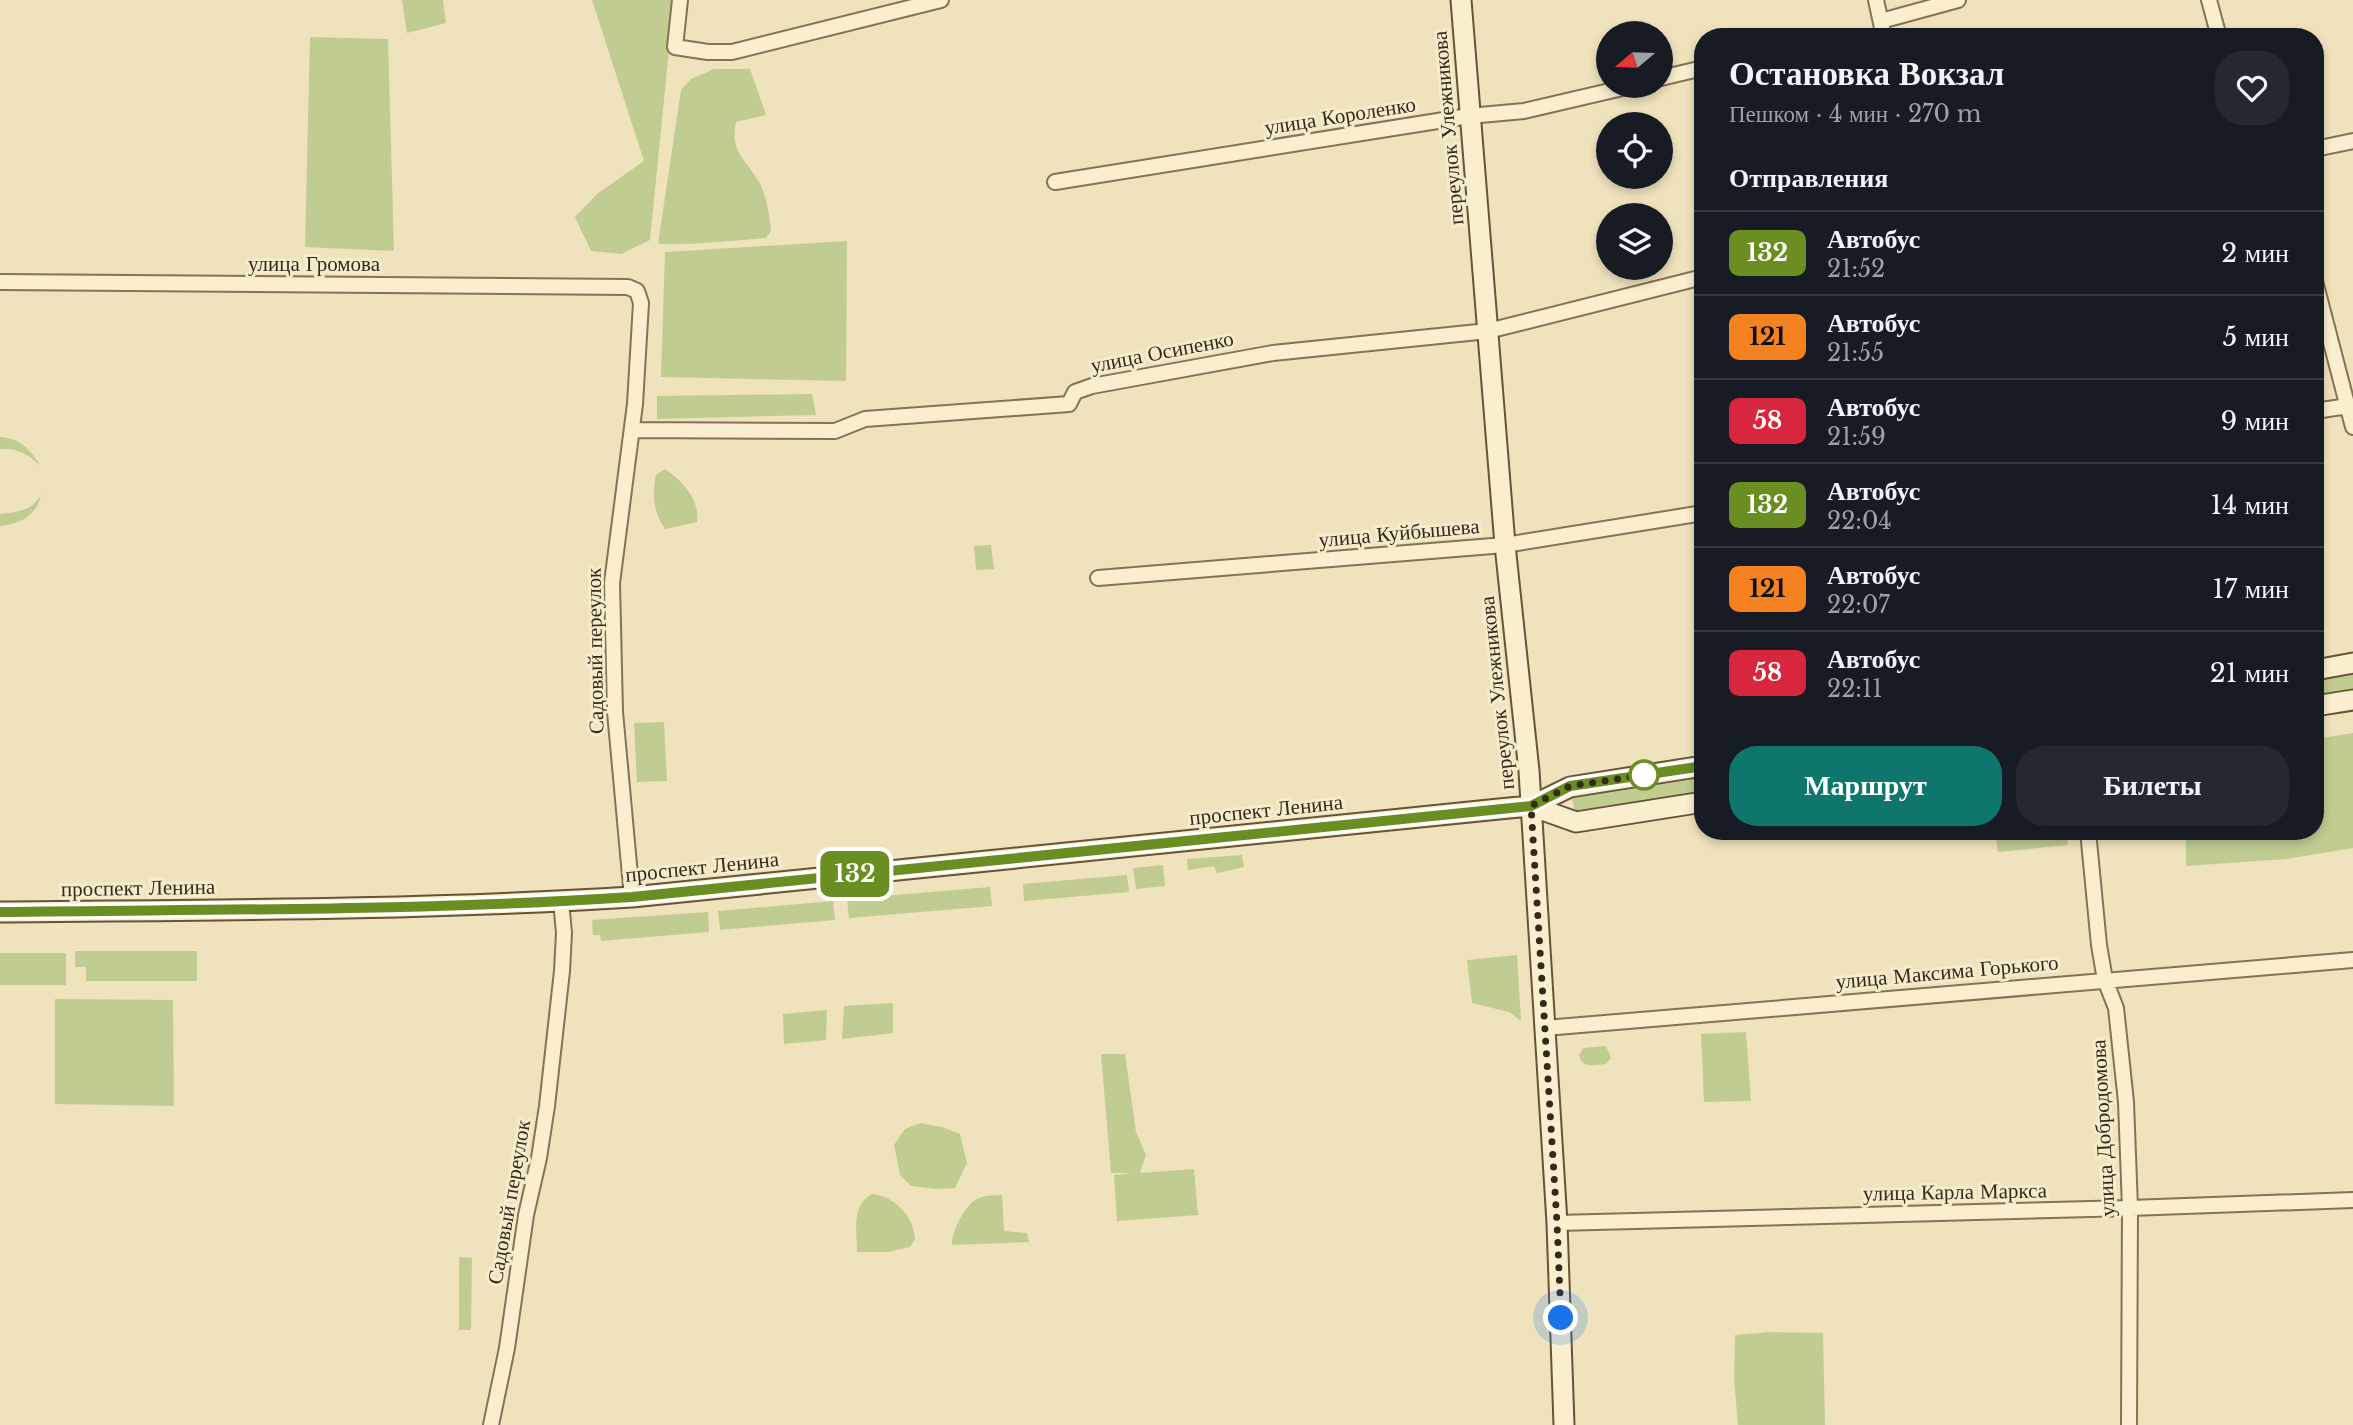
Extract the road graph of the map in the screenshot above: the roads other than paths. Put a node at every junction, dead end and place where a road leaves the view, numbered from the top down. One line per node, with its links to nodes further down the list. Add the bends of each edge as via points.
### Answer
1 (680, 0): 2 (street, via 675,47 708,52 732,52)
2 (941, 0)
3 (1461, 0): 13 (main road, переулок Улежникова)
4 (1876, 0): 7 (street)
5 (1958, 0): 7 (street)
6 (2210, 0): 9 (street)
7 (1881, 21): 8 (street)
8 (1882, 28)
9 (2217, 28)
10 (1694, 70): 11 (street)
11 (1673, 76)
12 (1596, 94): 13 (street, улица Короленко, via 1524,111)
13 (1469, 116): 16 (street, улица Короленко); 21 (main road, переулок Улежникова)
14 (2353, 141): 15 (street)
15 (2324, 147)
16 (1055, 182)
17 (1694, 279): 21 (street, улица Осипенко)
18 (0, 282): 19 (street, улица Громова)
19 (628, 286): 25 (street, Садовый переулок, via 637,291 641,303)
20 (2324, 315): 22 (street)
21 (1489, 331): 25 (street, улица Осипенко, via 1273,352 1092,386 1076,392 1069,404 866,419 835,431); 27 (main road, переулок Улежникова)
22 (2348, 406): 23 (street); 24 (street)
23 (2324, 410)
24 (2353, 427)
25 (632, 430): 39 (street, Садовый переулок, via 612,583 615,712)
26 (1694, 514): 27 (street, улица Куйбышева)
27 (1505, 545): 28 (street, улица Куйбышева); 36 (main road, переулок Улежникова)
28 (1098, 578)
29 (2353, 663): 30 (main road)
30 (2324, 668)
31 (2353, 700): 32 (main road)
32 (2324, 705)
33 (1694, 768): 34 (main road, проспект Ленина)
34 (1565, 789): 36 (main road, проспект Ленина); 37 (street)
35 (1694, 803): 37 (main road, проспект Ленина)
36 (1531, 806): 37 (main road, проспект Ленина); 39 (main road, проспект Ленина); 44 (main road, переулок Улежникова)
37 (1570, 820)
38 (2089, 840): 43 (street, улица Добродомова)
39 (632, 897): 40 (main road, проспект Ленина)
40 (562, 901): 41 (main road, проспект Ленина, via 404,908); 48 (street, Садовый переулок, via 562,971 547,1106)
41 (0, 912)
42 (2353, 960): 43 (street, улица Максима Горького)
43 (2105, 980): 44 (street, улица Максима Горького); 46 (street, улица Добродомова, via 2116,1007)
44 (1545, 1028): 47 (main road, переулок Улежникова)
45 (2353, 1200): 46 (street, улица Карла Маркса)
46 (2130, 1209): 47 (street, улица Карла Маркса); 50 (street, улица Добродомова)
47 (1557, 1223): 49 (main road, переулок Улежникова)
48 (491, 1425)
49 (1564, 1425)
50 (2129, 1425)

